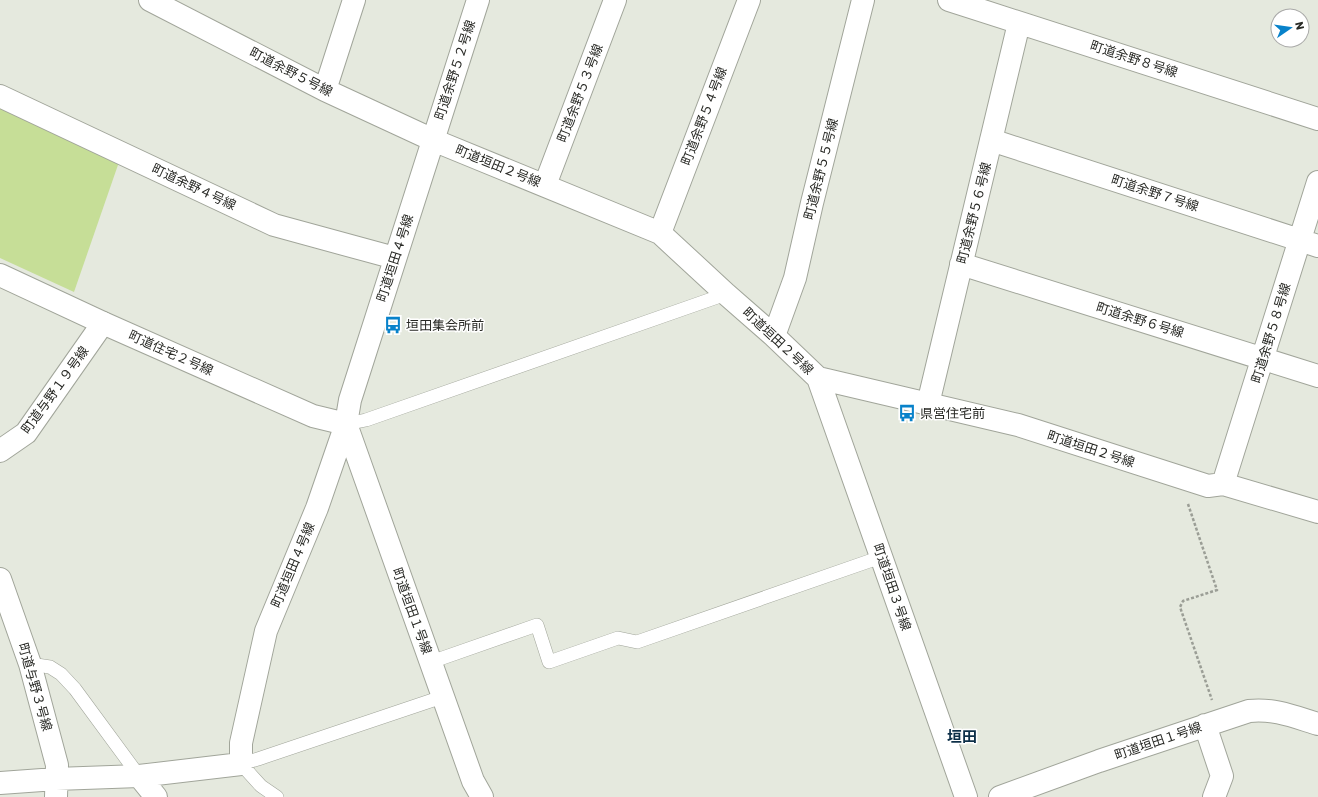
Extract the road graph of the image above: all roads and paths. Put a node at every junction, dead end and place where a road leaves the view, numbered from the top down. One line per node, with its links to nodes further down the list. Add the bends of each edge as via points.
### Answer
1 (150, 0): 8 (street, 町道余野５号線)
2 (354, 0): 10 (street)
3 (478, 0): 13 (street, 町道余野５２号線)
4 (616, 0): 16 (street, 町道余野５３号線)
5 (749, 0): 17 (street, 町道余野５４号線)
6 (863, 0): 24 (street, 町道余野５５号線, via 795,278)
7 (949, 0): 9 (street, 町道余野８号線)
8 (180, 7): 10 (street, 町道余野５号線)
9 (1019, 23): 12 (street, 町道余野８号線); 14 (street, 町道余野５６号線)
10 (325, 90): 13 (street, 町道余野５号線)
11 (0, 96): 19 (street, 町道余野４号線, via 274,225)
12 (1318, 119)
13 (433, 140): 16 (street, 町道垣田２号線); 19 (street, 町道垣田４号線)
14 (991, 140): 18 (street, 町道余野７号線); 20 (street, 町道余野５６号線)
15 (1318, 182): 18 (street, 町道余野５８号線)
16 (545, 185): 17 (street, 町道垣田２号線)
17 (660, 233): 22 (street, 町道垣田２号線)
18 (1309, 243): 25 (street, 町道余野５８号線)
19 (395, 258): 29 (street, 町道垣田４号線, via 350,400)
20 (961, 264): 25 (street, 町道余野６号線); 28 (street, 町道余野５６号線)
21 (0, 275): 23 (street, 町道住宅２号線)
22 (726, 294): 24 (street, 町道垣田２号線); 29 (lane, via 366,420)
23 (103, 323): 29 (street, 町道住宅２号線, via 313,416); 30 (street, 町道与野１９号線, via 26,434)
24 (774, 336): 27 (street, 町道垣田２号線)
25 (1263, 359): 26 (street, 町道余野６号線); 32 (street, 町道余野５８号線)
26 (1318, 376)
27 (818, 378): 28 (street, 町道垣田２号線); 34 (street, 町道垣田３号線)
28 (928, 404): 31 (street, 町道垣田２号線, via 1018,425)
29 (346, 424): 36 (street, 町道垣田１号線); 41 (street, 町道垣田４号線, via 317,508 266,631 241,743)
30 (0, 451)
31 (1179, 477): 32 (street, 町道垣田２号線, via 1208,486); 39 (path, via 1217,590 1183,602 1180,607)
32 (1223, 484): 33 (street, 町道垣田２号線)
33 (1318, 512)
34 (881, 557): 36 (lane, via 637,642 618,638 549,662 537,625); 48 (street, 町道垣田３号線)
35 (0, 579): 37 (street, 町道与野３号線)
36 (431, 662): 38 (street, 町道垣田１号線)
37 (30, 664): 42 (lane, via 50,667 61,674 75,689); 44 (street, 町道与野３号線, via 57,765)
38 (442, 697): 41 (lane); 47 (street, 町道垣田１号線, via 473,781)
39 (1212, 723): 40 (street, 町道垣田１号線, via 1258,709 1279,712); 49 (street, 町道垣田１号線); 50 (street, via 1222,776)
40 (1318, 724)
41 (241, 764): 42 (street); 46 (lane, via 260,786)
42 (139, 776): 44 (street); 45 (street)
43 (0, 783): 44 (street)
44 (56, 788)
45 (156, 797)
46 (278, 797)
47 (482, 797)
48 (966, 797)
49 (1000, 797)
50 (1214, 797)

